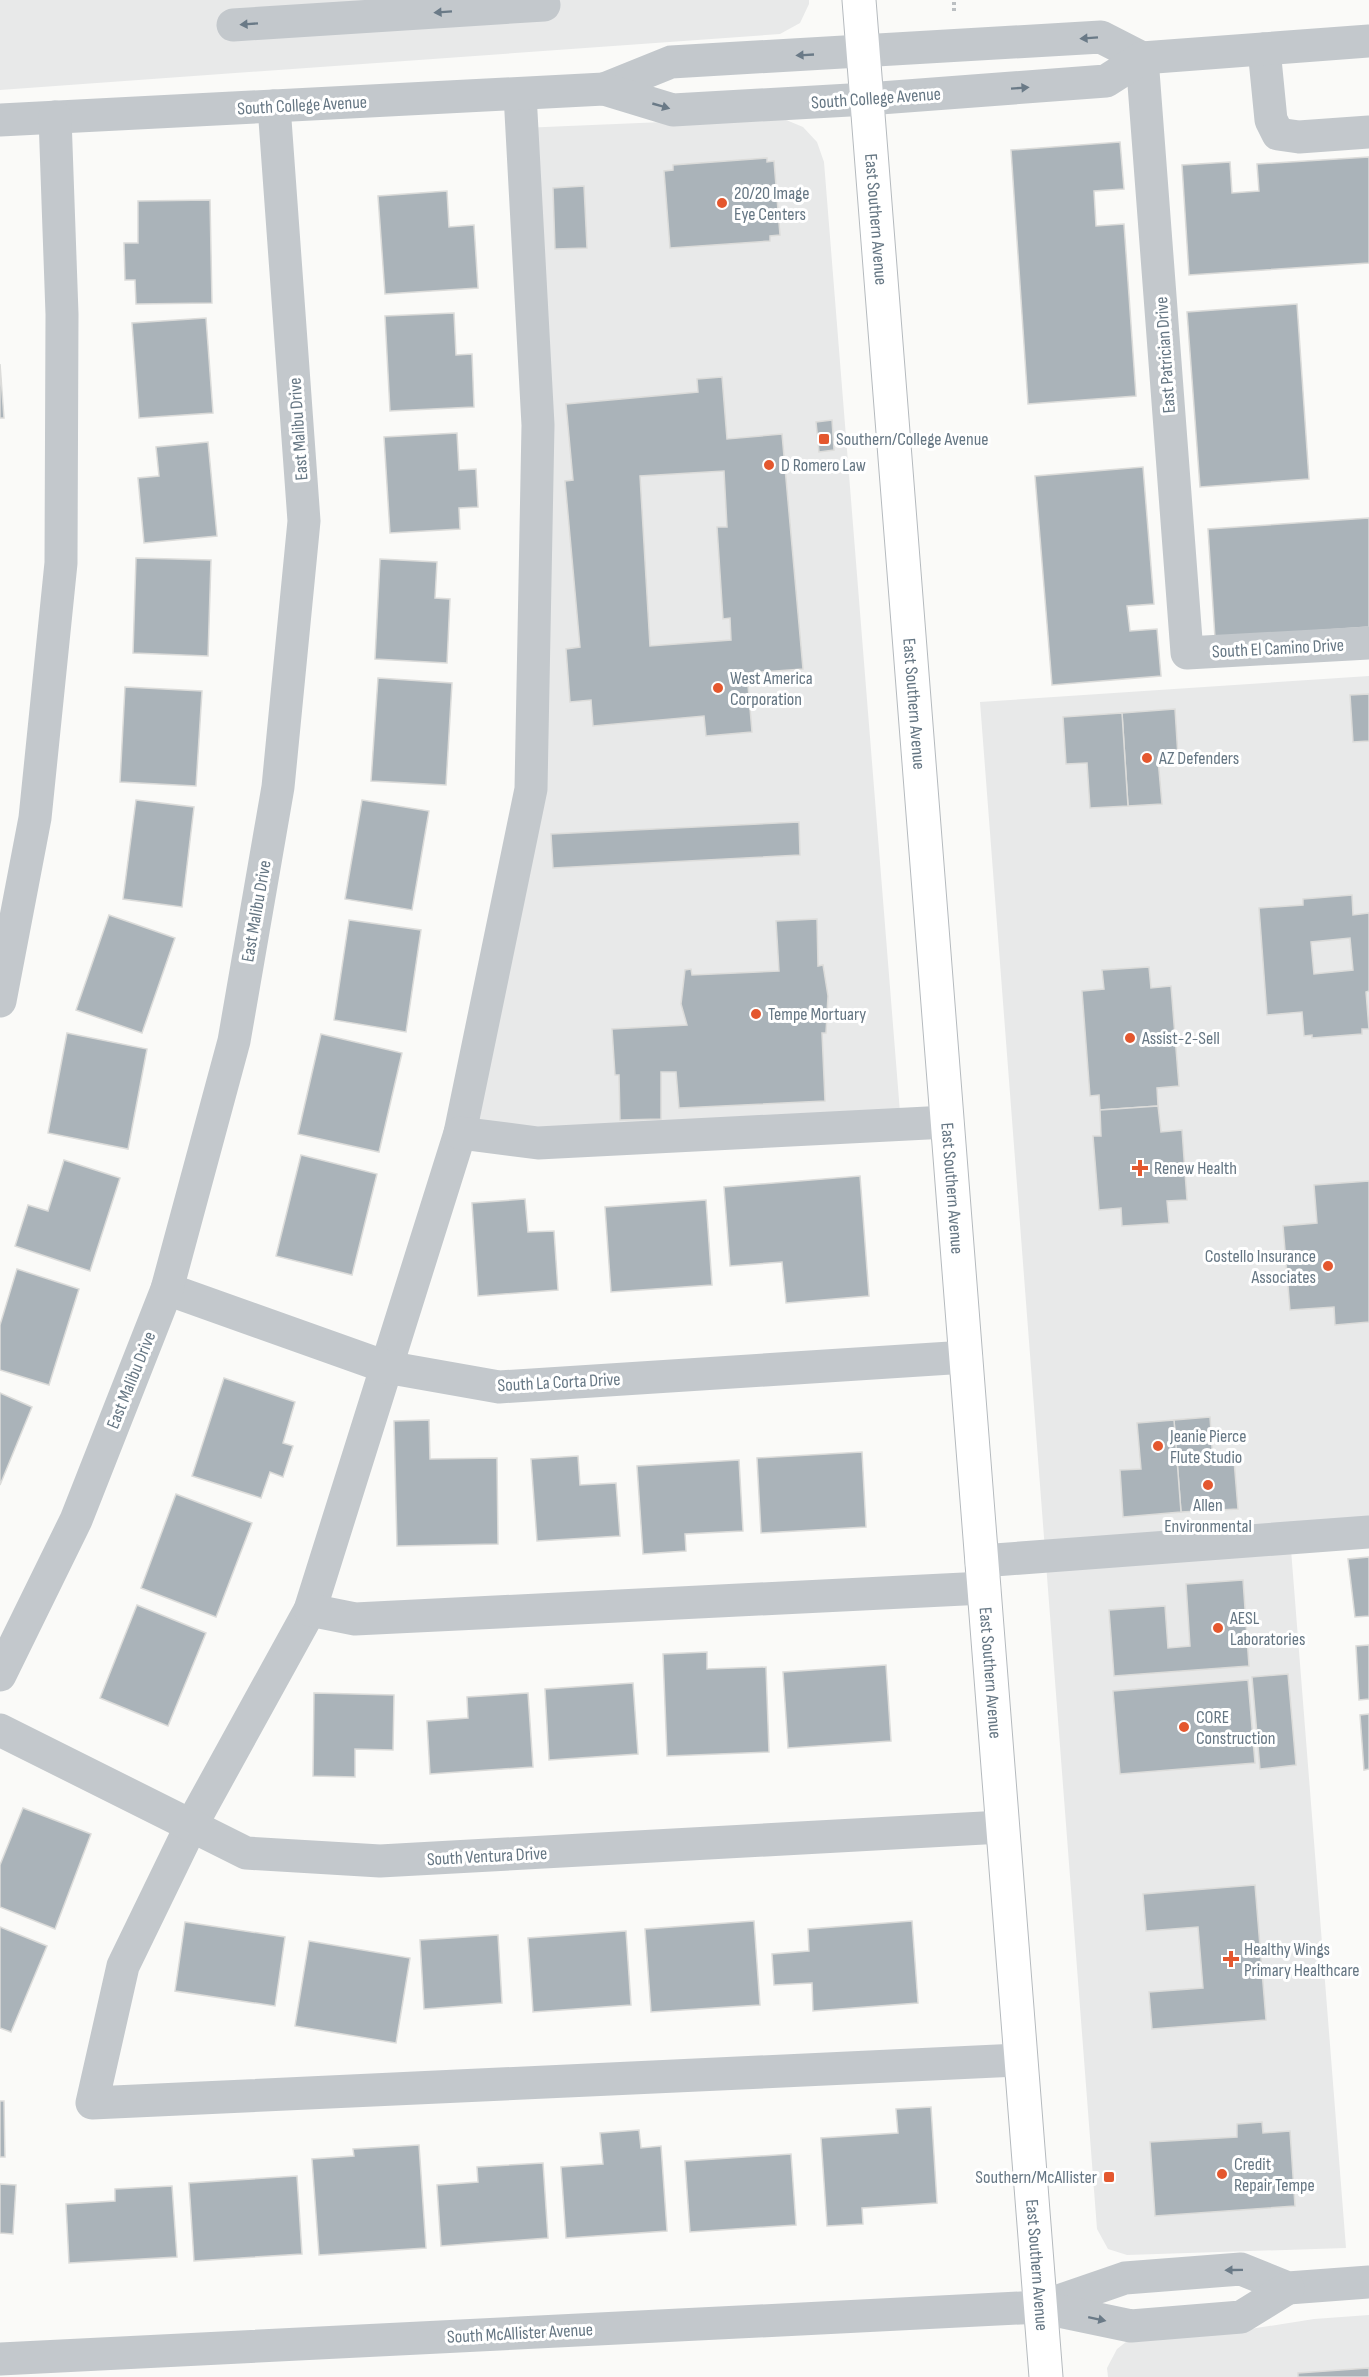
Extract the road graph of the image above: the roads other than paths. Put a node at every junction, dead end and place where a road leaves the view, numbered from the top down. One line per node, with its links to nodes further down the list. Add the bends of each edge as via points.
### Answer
1 (859, 0): 6 (main road, East Southern Avenue)
2 (544, 5): 3 (street, one-way to 3)
3 (233, 25)
4 (1369, 41): 5 (street, South College Avenue)
5 (1264, 49): 7 (street, South College Avenue); 14 (street, via 1271,120 1278,134 1299,137)
6 (863, 52): 7 (street, South College Avenue, one-way to 6, via 1101,37); 8 (street, South College Avenue, one-way to 8, via 671,62); 10 (main road, East Southern Avenue)
7 (1142, 57): 10 (street, South College Avenue, one-way to 7, via 1106,81); 16 (street, East Patrician Drive)
8 (604, 89): 9 (street, South College Avenue); 10 (street, South College Avenue, one-way to 10, via 673,110)
9 (519, 94): 11 (street, South College Avenue); 19 (street, via 538,425 531,789)
10 (867, 99): 18 (main road, East Southern Avenue)
11 (274, 106): 12 (street, South College Avenue); 20 (street, East Malibu Drive, via 304,521 278,787 236,1029)
12 (55, 117): 13 (street, South College Avenue); 17 (street, via 62,314 61,563 36,818)
13 (0, 120)
14 (1369, 132)
15 (1369, 643): 16 (street, South El Camino Drive)
16 (1187, 653)
17 (0, 1001)
18 (947, 1122): 19 (street, via 538,1143); 21 (main road, East Southern Avenue)
19 (460, 1133): 22 (street)
20 (167, 1289): 22 (street, South La Corta Drive); 26 (street, East Malibu Drive, via 76,1520)
21 (966, 1357): 22 (street, South La Corta Drive, via 499,1387); 24 (main road, East Southern Avenue)
22 (386, 1366): 25 (street)
23 (1369, 1532): 24 (street)
24 (982, 1575): 25 (street, via 355,1619); 29 (main road, East Southern Avenue)
25 (310, 1610): 28 (street)
26 (0, 1675)
27 (0, 1730): 28 (street, South Ventura Drive)
28 (191, 1826): 29 (street, South Ventura Drive, via 246,1853 380,1861); 30 (street, via 123,1966 92,2103)
29 (1002, 1827): 30 (main road, East Southern Avenue)
30 (1020, 2060): 33 (main road, East Southern Avenue)
31 (1369, 2282): 32 (street, South McAllister Avenue)
32 (1288, 2288): 33 (street, South McAllister Avenue, one-way to 33, via 1241,2269 1125,2278); 33 (street, South McAllister Avenue, one-way to 32, via 1131,2326 1241,2317)
33 (1040, 2307): 34 (street, South McAllister Avenue); 35 (main road, East Southern Avenue)
34 (0, 2359)
35 (1046, 2377)

